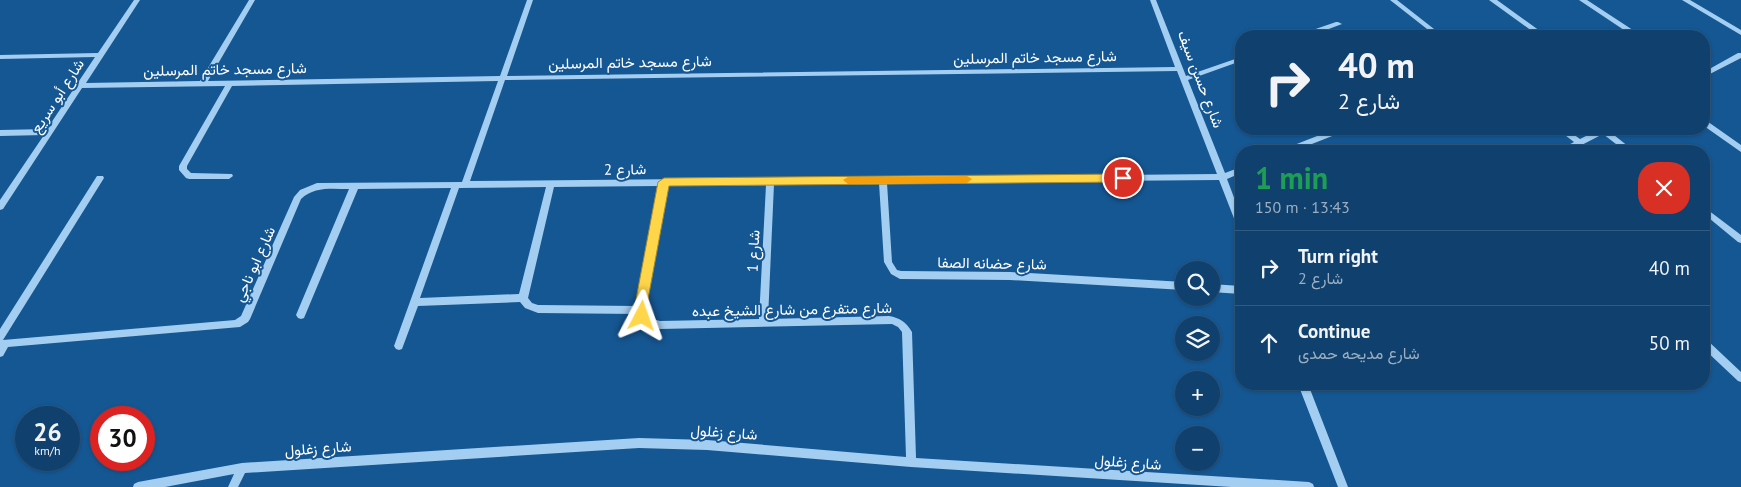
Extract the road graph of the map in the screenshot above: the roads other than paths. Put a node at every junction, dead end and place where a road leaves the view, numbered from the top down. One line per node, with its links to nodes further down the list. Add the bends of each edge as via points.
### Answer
1 (137, 0): 15 (street, شارع أبو سريع)
2 (252, 0): 23 (street)
3 (530, 0): 21 (street)
4 (1154, 0): 19 (street, شارع حسن سيف)
5 (1392, 0): 11 (street)
6 (1492, 0): 12 (street)
7 (1582, 0): 13 (street)
8 (1685, 0): 14 (street)
9 (1338, 24): 10 (street)
10 (1321, 30)
11 (1432, 30)
12 (1534, 30)
13 (1629, 30)
14 (1741, 33)
15 (100, 55): 17 (street); 25 (street, شارع أبو سريع)
16 (1741, 56): 20 (street)
17 (0, 57)
18 (1235, 61): 22 (street)
19 (1180, 69): 21 (street, شارع مسجد خاتم المرسلين); 22 (street, شارع حسن سيف)
20 (1710, 72)
21 (503, 78): 24 (street, شارع مسجد خاتم المرسلين); 46 (street)
22 (1184, 79): 40 (street, شارع حسن سيف)
23 (203, 83): 24 (street, شارع مسجد خاتم المرسلين); 25 (street, شارع مسجد خاتم المرسلين)
24 (230, 83): 39 (street, via 183,166 189,176)
25 (80, 86): 27 (street, شارع أبو سريع)
26 (1710, 126): 37 (street)
27 (49, 132): 28 (street); 48 (street, شارع أبو سريع)
28 (0, 133)
29 (1327, 135): 34 (street)
30 (1570, 135): 33 (street)
31 (1594, 135): 33 (street)
32 (1611, 135): 36 (street)
33 (1580, 143): 35 (street)
34 (1301, 145)
35 (1576, 145)
36 (1623, 145)
37 (1741, 148)
38 (1235, 172): 40 (street)
39 (229, 176)
40 (1223, 177): 42 (street); 49 (street, شارع حسن سيف)
41 (100, 178): 60 (street)
42 (883, 180): 43 (street, شارع 2); 52 (street, شارع حضانه الصفا, via 888,262 890,268 900,275 1010,276)
43 (770, 181): 44 (street, شارع 2); 59 (street, شارع 1)
44 (664, 182): 45 (street, شارع 2); 57 (street)
45 (551, 183): 46 (street, شارع 2); 55 (street)
46 (461, 184): 47 (street, شارع ابو ناجي); 56 (street)
47 (354, 185): 58 (street); 60 (street, شارع ابو ناجي, via 316,186 298,197 245,319 238,324)
48 (0, 207)
49 (1235, 210)
50 (1710, 215): 51 (street)
51 (1741, 240)
52 (1175, 285)
53 (1220, 289): 54 (street)
54 (1235, 290)
55 (523, 298): 56 (street); 57 (street, via 527,305 538,309)
56 (415, 302): 61 (street)
57 (640, 310): 59 (street, شارع متفرع من شارع الشيخ عبده, via 646,321 660,325)
58 (301, 315)
59 (763, 323): 66 (street, شارع متفرع من شارع الشيخ عبده, via 892,320 905,326)
60 (2, 342): 63 (street)
61 (400, 346)
62 (1710, 350): 64 (street)
63 (0, 353)
64 (1741, 378)
65 (1305, 390): 71 (street)
66 (911, 462): 67 (street, شارع زغلول, via 707,445 639,443); 70 (street, شارع زغلول)
67 (242, 468): 68 (street, شارع زغلول); 69 (street)
68 (138, 487)
69 (233, 487)
70 (1309, 487)
71 (1343, 487)

